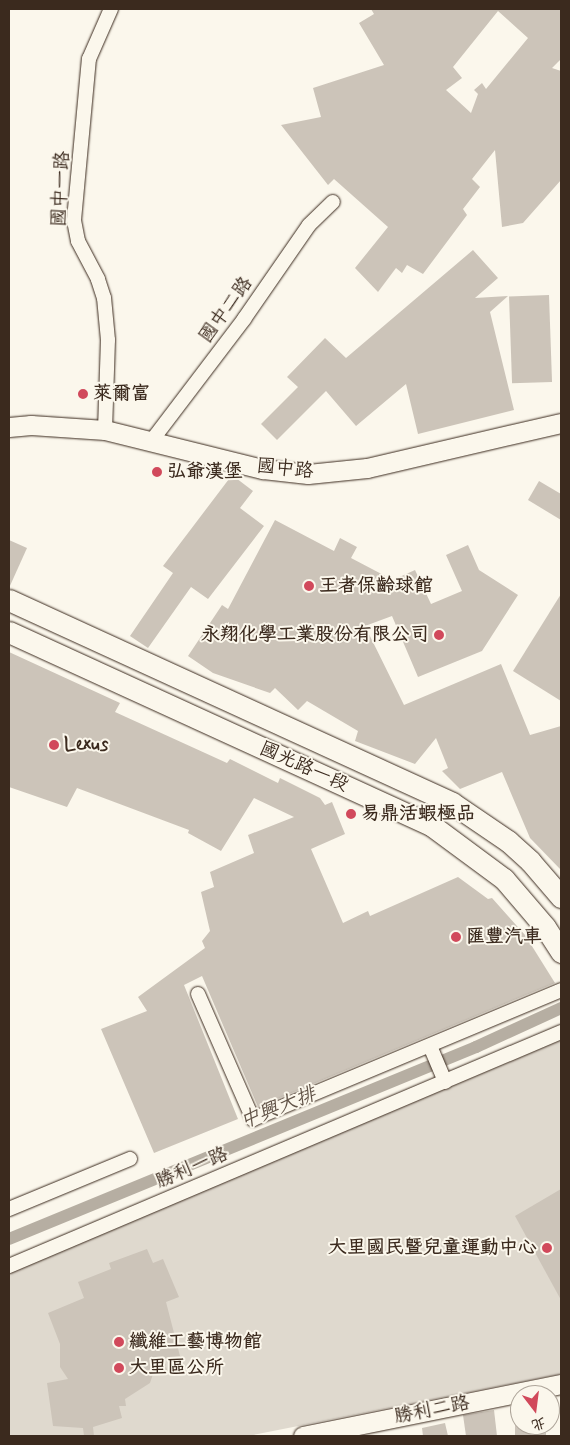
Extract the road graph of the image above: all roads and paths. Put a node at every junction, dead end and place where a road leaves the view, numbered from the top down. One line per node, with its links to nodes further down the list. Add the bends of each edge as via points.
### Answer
1 (111, 9): 5 (street, 國中一路, via 89,59 74,220 78,241 104,298 108,340)
2 (333, 202): 6 (street, 國中二路, via 309,225 244,319)
3 (561, 423): 6 (street, 國中路, via 367,468 308,474 263,469)
4 (9, 427): 5 (street, 國中路, via 31,425)
5 (105, 430): 6 (street, 國中路)
6 (150, 442)
7 (9, 600): 9 (main road, 國光路一段, via 452,803 508,841)
8 (9, 632): 10 (main road, 國光路一段, via 431,825 504,879 545,927)
9 (561, 897)
10 (561, 952)
11 (561, 990): 14 (street)
12 (198, 994): 14 (street, via 253,1119)
13 (561, 1032): 15 (street, 勝利一路)
14 (430, 1046): 15 (street)
15 (445, 1082): 18 (street, 勝利一路)
16 (130, 1159): 17 (street)
17 (9, 1209)
18 (9, 1266)
19 (561, 1384): 20 (street, 勝利二路)
20 (303, 1436)

